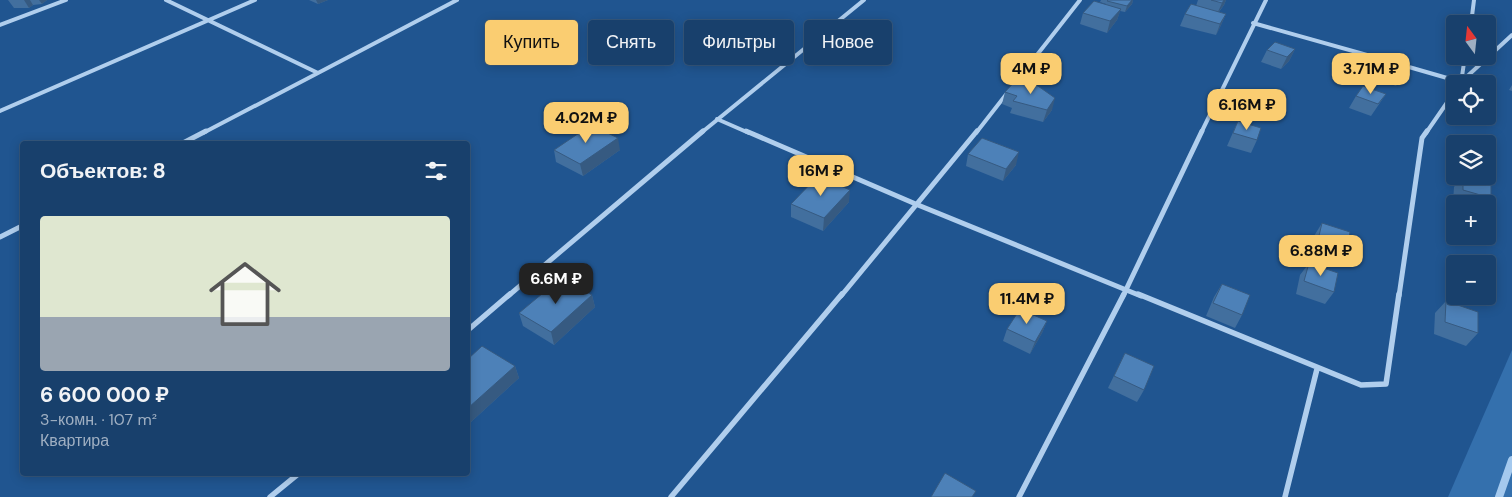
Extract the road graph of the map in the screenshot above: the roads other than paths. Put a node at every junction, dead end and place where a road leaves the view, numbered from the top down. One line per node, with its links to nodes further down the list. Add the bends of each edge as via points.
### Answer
1 (66, 0): 12 (street)
2 (166, 0): 10 (street)
3 (255, 0): 10 (street)
4 (457, 0): 14 (street)
5 (864, 0): 19 (street)
6 (1080, 0): 21 (street)
7 (1266, 0): 11 (street)
8 (1474, 0): 9 (street)
9 (1472, 15)
10 (208, 20): 14 (street); 18 (street)
11 (1253, 23): 16 (street); 24 (street)
12 (0, 25)
13 (1512, 35): 15 (street)
14 (318, 73): 20 (street)
15 (1469, 75)
16 (1446, 79)
17 (1446, 104): 26 (street, via 1422,138 1386,384 1361,385)
18 (0, 111)
19 (717, 119): 21 (street); 25 (street)
20 (187, 141)
21 (918, 205): 24 (street); 29 (street)
22 (20, 227): 23 (street)
23 (0, 237)
24 (1126, 290): 26 (street); 30 (street)
25 (470, 328)
26 (1317, 369): 31 (street)
27 (296, 476): 28 (street)
28 (270, 497)
29 (671, 497)
30 (1019, 497)
31 (1285, 497)

